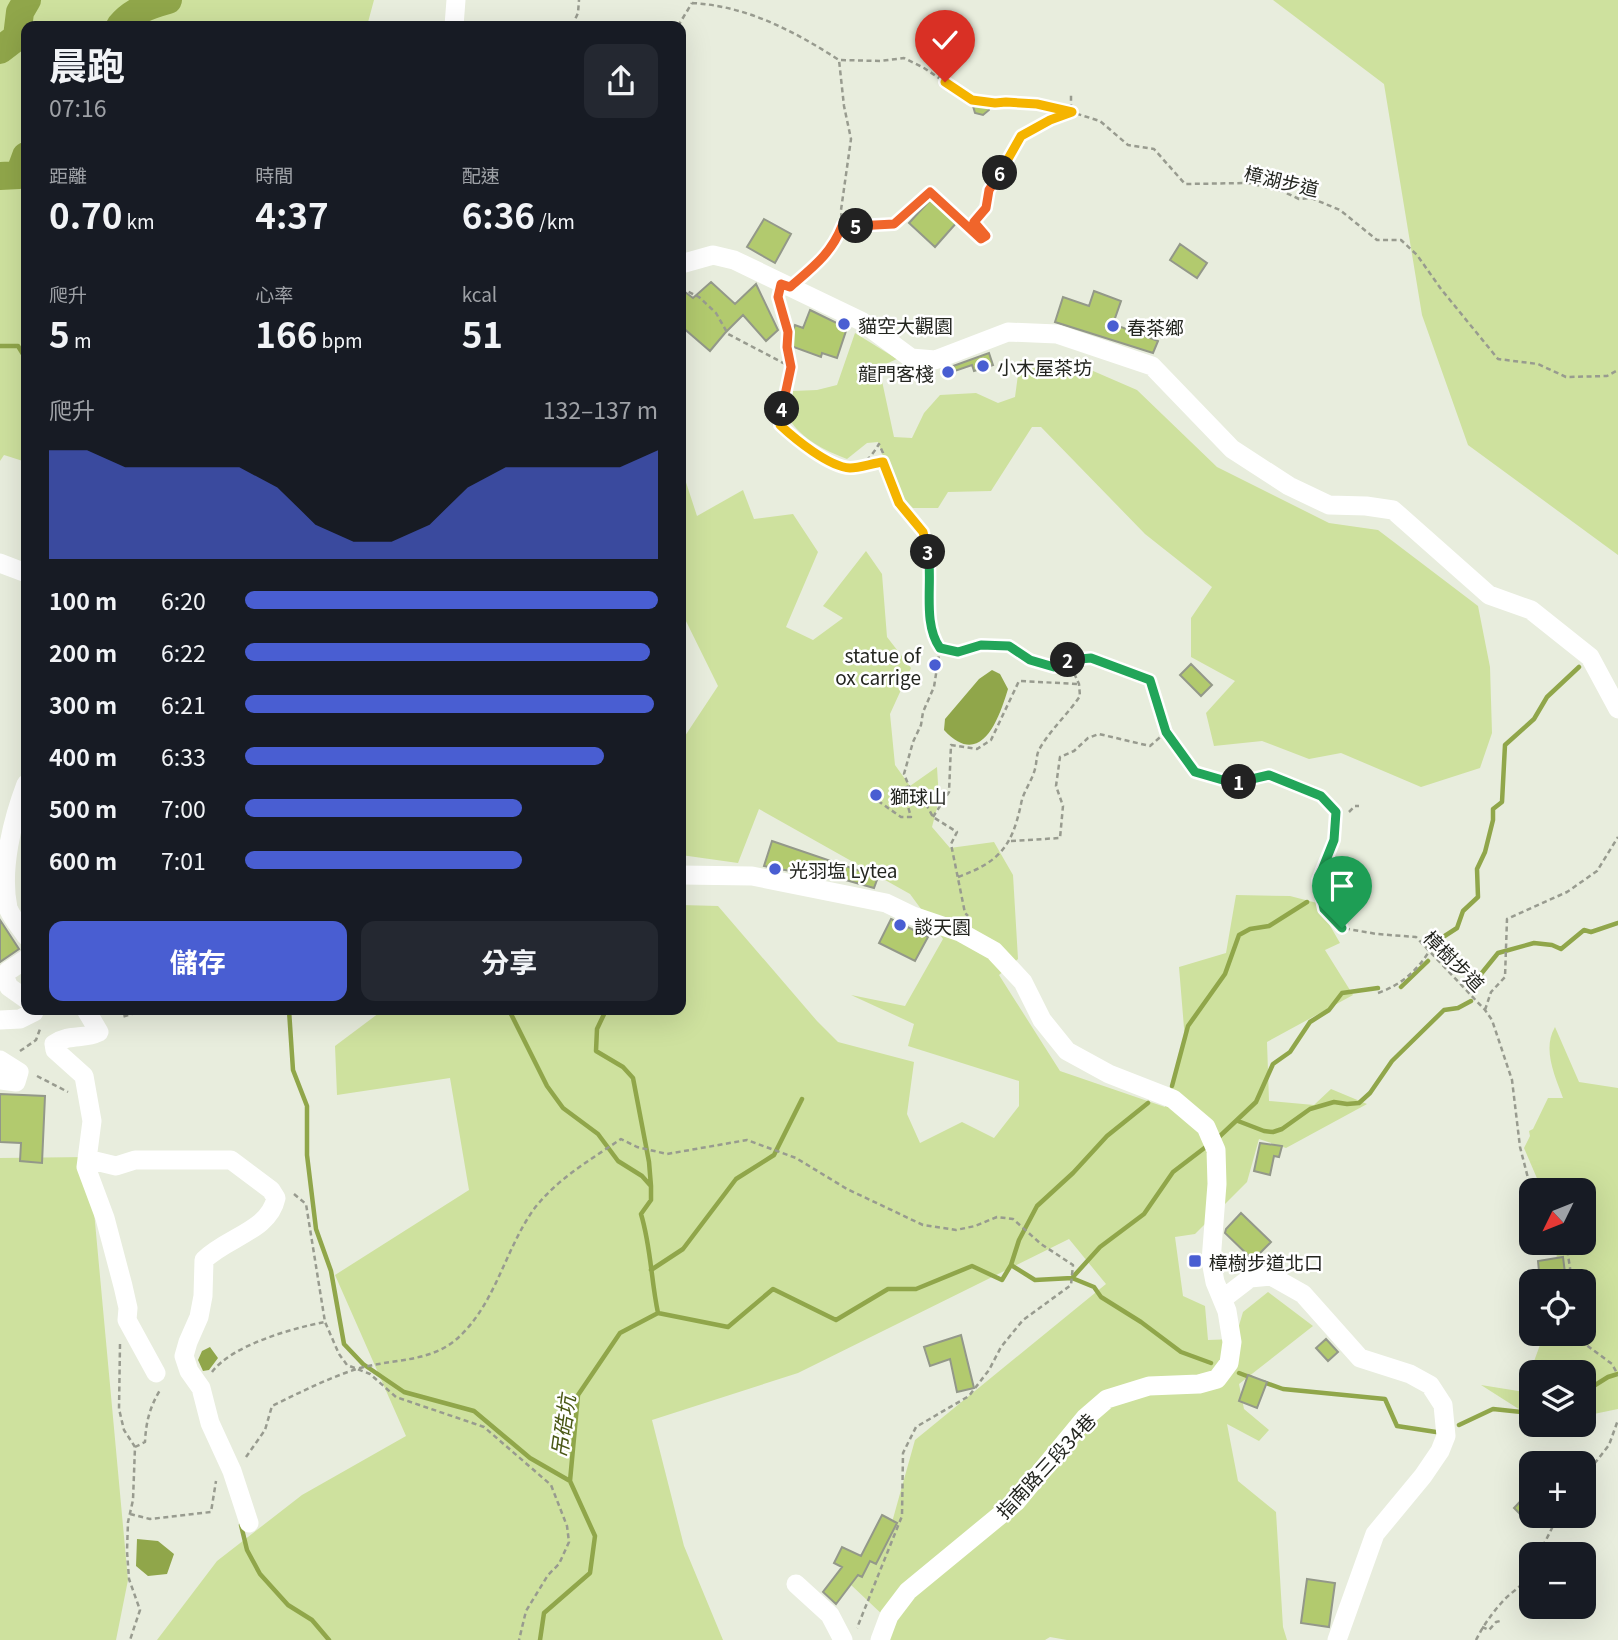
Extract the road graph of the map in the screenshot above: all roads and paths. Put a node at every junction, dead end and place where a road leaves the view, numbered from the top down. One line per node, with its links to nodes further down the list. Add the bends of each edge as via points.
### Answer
1 (456, 0): 4 (street)
2 (579, 0): 5 (path)
3 (691, 2): 6 (path); 7 (path, via 752,15 797,33)
4 (454, 21)
5 (574, 21)
6 (681, 21)
7 (839, 60): 9 (path, via 904,58 972,100 1037,104); 10 (path, via 851,139)
8 (1071, 94): 9 (path)
9 (1072, 112): 10 (path, via 1021,136 989,190 986,208 974,222 986,236 981,239 930,192 894,224); 15 (path, 樟湖步道, via 1100,121 1128,145 1154,149 1185,184 1248,183 1299,199 1311,198 1340,210 1377,240 1401,240 1498,359 1538,364 1566,376 1607,376)
10 (842, 226): 12 (path, via 834,246)
11 (686, 263): 12 (street, via 713,255)
12 (786, 285): 14 (path, via 778,297); 23 (street, via 861,321 911,358 936,360 1008,332 1057,334 1152,366 1232,449 1289,486 1329,505 1393,510 1489,595 1531,610 1590,657)
13 (686, 290): 14 (path, via 716,313 728,334)
14 (791, 367): 17 (path, via 780,425 807,449 834,463 850,468)
15 (1618, 370)
16 (883, 462): 17 (path); 17 (path, via 878,444); 20 (path, via 899,503 923,532 930,569 933,639)
17 (860, 465)
18 (0, 562): 19 (street)
19 (21, 571)
20 (940, 648): 21 (path, 樟樹步道, via 958,652 981,645 1009,646 1030,660 1054,667); 25 (path, via 933,687 904,774)
21 (1068, 660): 22 (path); 24 (path, 樟樹步道, via 1091,658 1150,680)
22 (1079, 684): 30 (path, via 1019,681 990,740 977,749 951,744 949,792); 32 (path, via 1080,696 1038,750)
23 (1618, 709)
24 (1166, 732): 32 (path, via 1150,747 1099,734 1064,754 1056,786 1063,806 1060,838); 38 (path, 樟樹步道, via 1195,772 1233,783 1269,775 1321,796 1336,812 1334,840 1318,880 1324,909 1342,928 1416,937)
25 (909, 786): 26 (path, via 903,789 911,817 901,817); 30 (path)
26 (871, 796)
27 (21, 799): 35 (street, via 9,835)
28 (1359, 806): 29 (path)
29 (1349, 813)
30 (933, 817): 34 (path, via 957,832 951,844)
31 (1618, 837): 42 (path, via 1597,871 1567,892 1507,919 1504,977 1491,992)
32 (1009, 841): 34 (path, via 981,869)
33 (686, 875): 52 (street, via 752,876 886,903 960,932 994,951 1023,982 1042,1020 1067,1051 1173,1099 1206,1127 1216,1150 1211,1261)
34 (958, 877): 36 (path)
35 (1, 892): 37 (street)
36 (965, 914)
37 (21, 928)
38 (1430, 950): 40 (path, via 1419,967); 42 (path, 樟樹步道)
39 (21, 962): 41 (street, via 5,976 9,987)
40 (1378, 993)
41 (21, 995)
42 (1485, 1010): 50 (path, 樟樹步道, via 1512,1080)
43 (38, 1015): 45 (street); 46 (path, via 36,1040)
44 (89, 1015): 48 (street, via 99,1032 64,1037 54,1044 84,1076)
45 (0, 1020)
46 (10, 1062): 47 (street, via 16,1082); 48 (path)
47 (0, 1080)
48 (87, 1100): 49 (street, via 92,1121)
49 (87, 1159): 51 (street, via 116,1166 135,1160 231,1160); 53 (street, via 123,1286)
50 (1527, 1178)
51 (271, 1190): 54 (path, via 290,1190 306,1204); 59 (street, via 276,1198 273,1212 204,1260 199,1317 184,1356)
52 (1224, 1298): 73 (street, 指南路三段34巷, via 1232,1342 1229,1363 1217,1379 1149,1386 1107,1399 1016,1502 908,1591 889,1616); 74 (street, via 1250,1278 1271,1276 1303,1294 1360,1358 1430,1385 1443,1405 1443,1443 1423,1476 1375,1534)
53 (127, 1320): 58 (street); 61 (path, via 118,1354 118,1409)
54 (325, 1322): 56 (path, via 346,1364); 59 (path, via 286,1330 239,1352 219,1364)
55 (1588, 1346): 57 (path, via 1612,1364)
56 (361, 1368): 63 (path, via 272,1406 265,1430 249,1454); 70 (path, via 436,1354 463,1334 488,1300 534,1210 555,1186 621,1139 667,1154 747,1140 796,1157 847,1189 923,1225 956,1230 997,1217 1013,1219 1067,1260 1073,1267 1071,1285 1023,1320 969,1396 916,1427 903,1453 902,1516); 72 (path, via 396,1397 484,1427 551,1485 569,1542 526,1611)
57 (1618, 1376)
58 (159, 1380): 61 (path, via 145,1441)
59 (201, 1388): 63 (street)
60 (1618, 1420): 62 (path, via 1609,1445)
61 (135, 1447): 64 (path)
62 (1596, 1462)
63 (224, 1473): 64 (path, via 211,1512 150,1519); 65 (street)
64 (130, 1514): 71 (path, via 129,1579 140,1610)
65 (249, 1523)
66 (796, 1584): 70 (street)
67 (1519, 1588): 69 (path)
68 (1500, 1621): 69 (path, via 1489,1630)
69 (1482, 1627): 75 (path)
70 (850, 1634)
71 (130, 1640)
72 (519, 1640)
73 (880, 1640)
74 (1337, 1640)
75 (1476, 1640)

